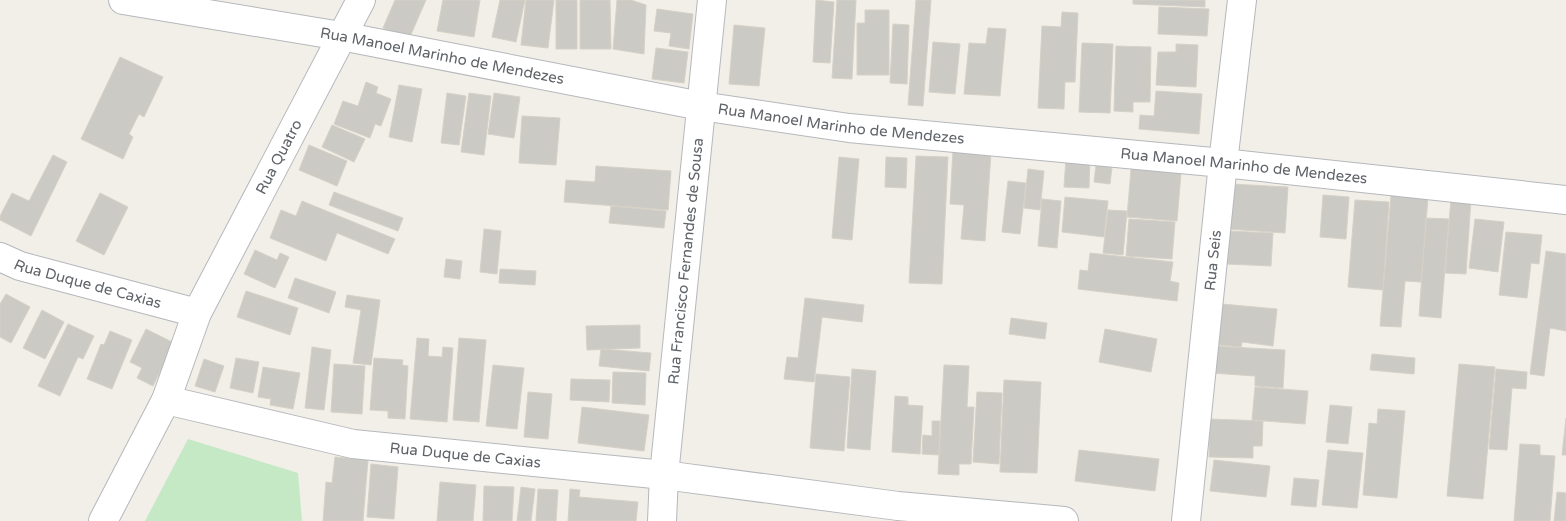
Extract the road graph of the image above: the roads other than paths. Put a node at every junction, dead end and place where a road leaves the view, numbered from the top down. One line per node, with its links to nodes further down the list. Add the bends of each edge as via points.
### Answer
1 (123, 0): 5 (street, Rua Manoel Marinho de Mendezes)
2 (361, 0): 5 (street, Rua Quatro)
3 (712, 0): 6 (street, Rua Francisco Fernandes de Sousa)
4 (1242, 0): 7 (street, Rua Seis)
5 (341, 36): 6 (street, Rua Manoel Marinho de Mendezes); 10 (street, Rua Quatro)
6 (701, 106): 7 (street, Rua Manoel Marinho de Mendezes, via 849,128); 12 (street, Rua Francisco Fernandes de Sousa)
7 (1223, 163): 8 (street, Rua Manoel Marinho de Mendezes); 16 (street, Rua Seis)
8 (1566, 200)
9 (0, 257): 10 (street, Rua Duque de Caxias, via 20,266)
10 (197, 313): 11 (street)
11 (166, 400): 12 (street, Rua Duque de Caxias, via 353,444); 13 (street)
12 (664, 475): 14 (street, Rua Francisco Fernandes de Sousa); 15 (street, Rua Duque de Caxias, via 898,506)
13 (103, 521)
14 (662, 521)
15 (1064, 521)
16 (1186, 521)

